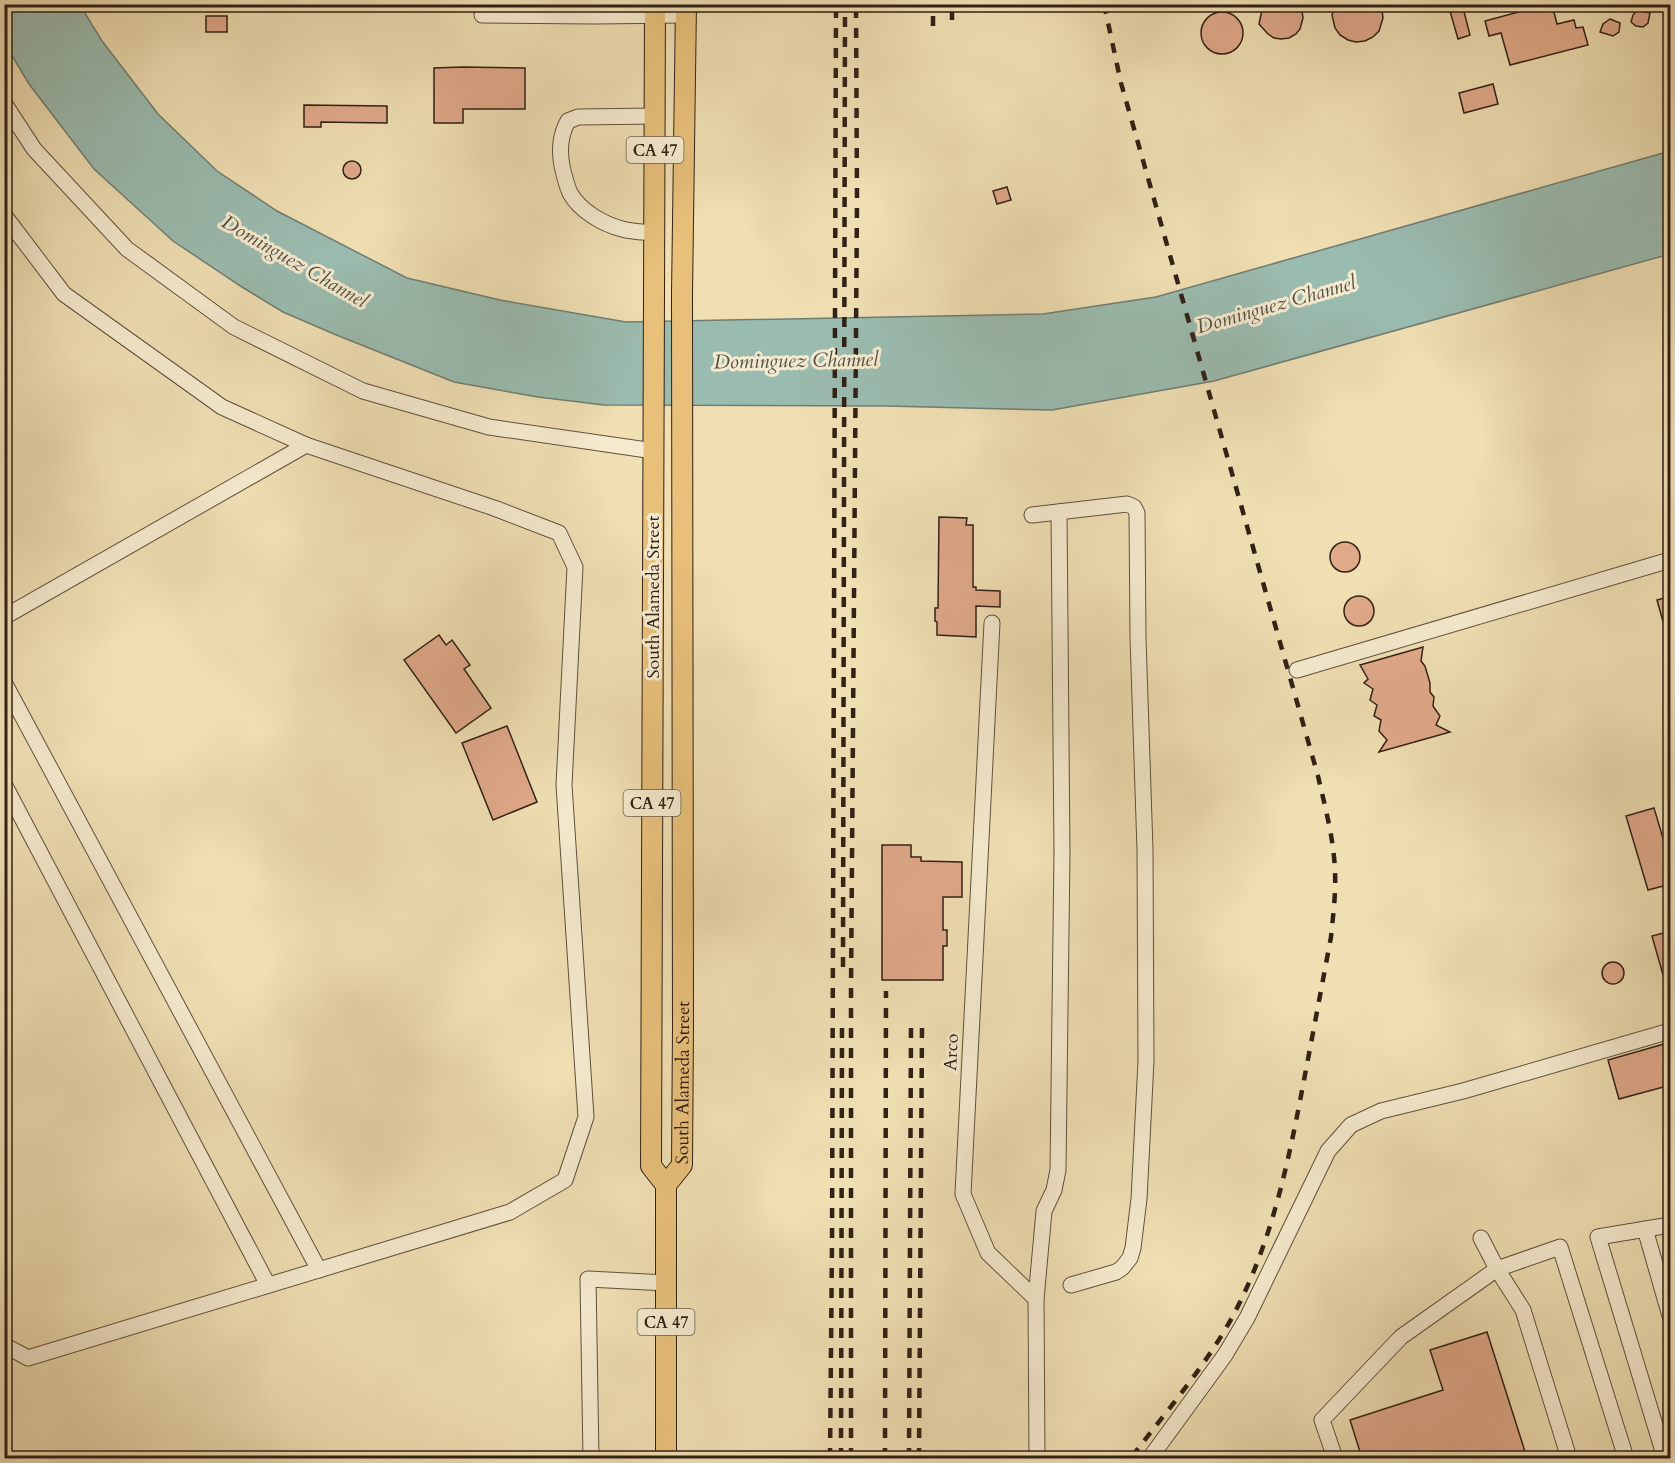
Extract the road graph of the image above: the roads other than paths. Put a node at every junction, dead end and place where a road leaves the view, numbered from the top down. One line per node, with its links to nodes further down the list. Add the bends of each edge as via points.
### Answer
1 (655, 10): 2 (lane); 3 (lane); 5 (main road, South Alameda Street / CA 47)
2 (685, 10): 19 (main road, South Alameda Street / CA 47, via 682,1165)
3 (482, 15)
4 (4, 103): 9 (lane, via 34,149 127,249 234,327 363,391 489,427)
5 (655, 116): 7 (main road, South Alameda Street / CA 47); 7 (lane, via 578,117 568,121 561,138 566,182 580,206 621,229)
6 (4, 215): 8 (lane, via 64,294 222,407)
7 (654, 232): 9 (main road, South Alameda Street / CA 47)
8 (306, 444): 13 (lane); 24 (lane, via 559,533 575,567 564,785 586,1117 565,1180 510,1212)
9 (654, 446): 19 (main road, South Alameda Street / CA 47, via 651,1166)
10 (1059, 512): 11 (lane); 27 (lane, via 1127,504 1137,513 1145,850 1146,1061 1133,1248 1130,1258 1116,1272); 28 (lane, via 1062,853 1058,1170 1044,1210)
11 (1032, 516)
12 (1671, 560): 15 (lane)
13 (4, 617)
14 (992, 623): 28 (lane, Arco, via 963,1194 988,1252)
15 (1297, 670)
16 (4, 682): 24 (lane)
17 (4, 784): 26 (lane)
18 (1671, 1031): 34 (lane, via 1381,1111 1351,1125 1328,1151 1225,1355)
19 (666, 1185): 25 (main road, South Alameda Street / CA 47)
20 (1671, 1225): 21 (lane)
21 (1645, 1229): 29 (lane); 38 (lane, via 1598,1237)
22 (1481, 1238): 23 (lane)
23 (1497, 1269): 35 (lane, via 1401,1337 1322,1420); 36 (lane, via 1523,1310); 37 (lane, via 1560,1247)
24 (319, 1270): 26 (lane)
25 (666, 1283): 31 (lane, via 588,1279); 32 (main road, South Alameda Street / CA 47)
26 (268, 1285): 30 (lane, via 28,1358)
27 (1071, 1285)
28 (1036, 1299): 33 (lane)
29 (1671, 1316)
30 (4, 1345)
31 (591, 1458)
32 (666, 1458)
33 (1037, 1458)
34 (1150, 1458)
35 (1335, 1458)
36 (1569, 1458)
37 (1626, 1458)
38 (1665, 1458)

